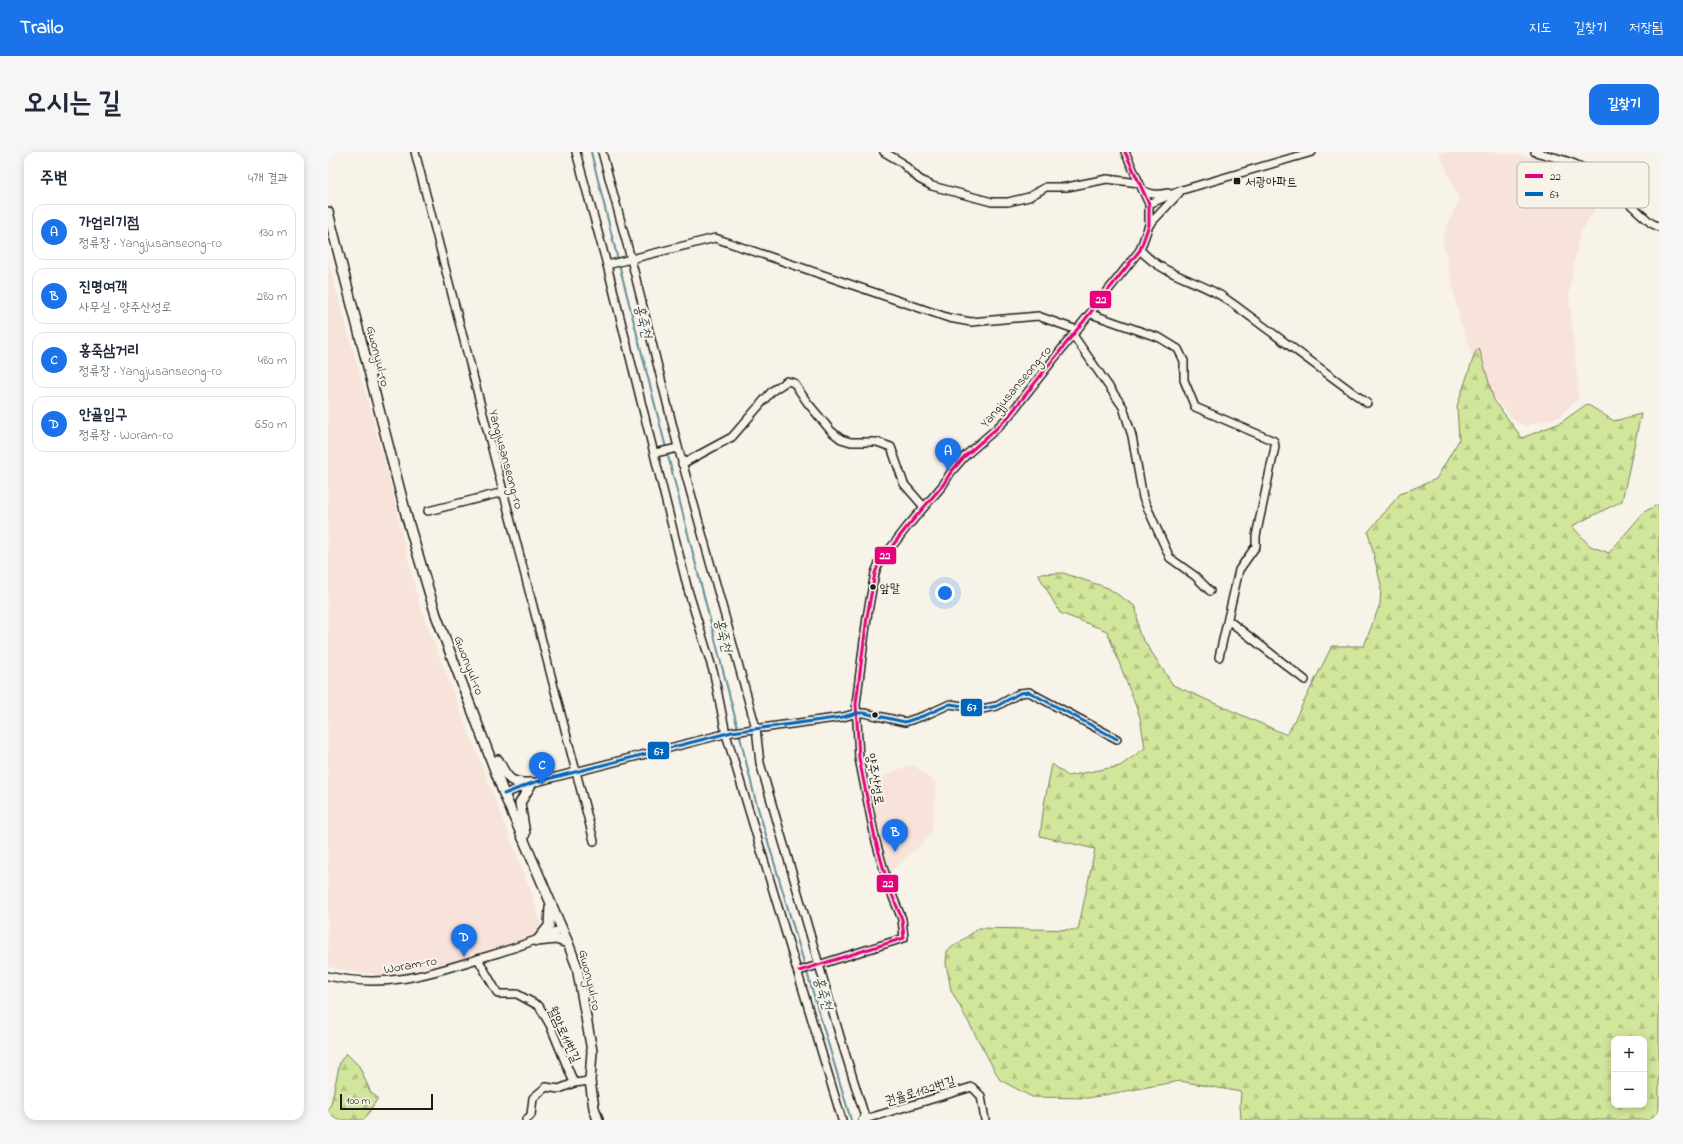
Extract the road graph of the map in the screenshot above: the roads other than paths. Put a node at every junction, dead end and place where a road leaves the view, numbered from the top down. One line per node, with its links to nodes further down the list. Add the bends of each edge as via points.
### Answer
1 (415, 152): 26 (street, Yangjusanseong-ro)
2 (576, 152): 19 (street)
3 (602, 152): 18 (street)
4 (884, 152): 9 (street, via 932,186 992,202 1008,202 1029,197 1046,187 1067,187 1107,179)
5 (1125, 152): 9 (street, Yangjusanseong-ro)
6 (1312, 152): 10 (street)
7 (1535, 152): 8 (street)
8 (1569, 162)
9 (1139, 183): 11 (street, Yangjusanseong-ro)
10 (1182, 190): 11 (street, via 1159,195 1151,195); 12 (street); 15 (street)
11 (1144, 191): 12 (street, Yangjusanseong-ro)
12 (1149, 204): 15 (street, Yangjusanseong-ro)
13 (1634, 208): 16 (street)
14 (328, 212): 37 (main road, Gwonyul-ro, via 407,518 436,615)
15 (1149, 225): 17 (street, Yangjusanseong-ro)
16 (1659, 227)
17 (1140, 250): 20 (street, Yangjusanseong-ro); 22 (street, via 1149,259 1178,277 1218,293)
18 (631, 259): 19 (street); 21 (street, via 715,238 949,318 971,322 1038,316); 23 (street)
19 (607, 265): 24 (street)
20 (1091, 314): 21 (street, Yangjusanseong-ro); 30 (street, via 1160,338 1178,348 1184,361 1184,380 1195,407 1274,441 1256,546 1238,570)
21 (1075, 332): 27 (street, Yangjusanseong-ro, via 1008,417 965,456); 29 (street, via 1123,407 1132,436 1143,498 1170,558 1195,576)
22 (1367, 403)
23 (678, 448): 24 (street); 25 (street)
24 (655, 453): 35 (street, via 688,590)
25 (682, 464): 27 (street, via 732,437 772,391 787,381 794,384 831,431 841,439 851,442 877,442 891,447 904,484); 34 (street)
26 (504, 492): 28 (street); 38 (street, Yangjusanseong-ro)
27 (924, 506): 33 (street, Yangjusanseong-ro, via 879,563 875,573 867,618)
28 (428, 511)
29 (1210, 591)
30 (1228, 620): 31 (street); 32 (street)
31 (1219, 657)
32 (1305, 680)
33 (857, 713): 34 (street); 36 (street, via 905,722 950,704 982,709 997,706 1020,693 1029,692); 48 (street, Yangjusanseong-ro, via 859,758 875,838 888,885 902,919 904,938)
34 (756, 728): 35 (street); 48 (street, via 764,778)
35 (729, 733): 38 (street); 49 (street)
36 (1117, 739)
37 (487, 746): 39 (main road, via 495,755 506,777 518,783); 40 (main road, Gwonyul-ro)
38 (576, 772): 39 (street); 41 (street, Yangjusanseong-ro)
39 (532, 783): 40 (street); 42 (main road, via 520,803)
40 (504, 794): 42 (main road, Gwonyul-ro)
41 (594, 841)
42 (527, 847): 43 (main road, Gwonyul-ro)
43 (550, 902): 44 (main road, Gwonyul-ro); 45 (main road, via 549,926)
44 (562, 929): 45 (street, Woram-ro); 46 (main road, Gwonyul-ro)
45 (537, 941): 46 (main road, via 556,939); 47 (street, Woram-ro)
46 (568, 943): 51 (main road, Gwonyul-ro, via 577,967 592,1050)
47 (478, 959): 50 (street, Woram-ro, via 422,977 355,981); 52 (street, 월암로11번길, via 498,994 517,994 539,1006)
48 (820, 964): 49 (street); 56 (street)
49 (799, 971): 55 (street)
50 (328, 976)
51 (590, 1081): 52 (street, 월암로11번길); 54 (main road, Gwonyul-ro)
52 (574, 1083): 53 (street, 월암로11번길, via 559,1089 546,1087 533,1098 531,1115)
53 (526, 1120)
54 (598, 1120)
55 (842, 1120)
56 (864, 1120): 57 (street, 권율로1132번길, via 972,1087 981,1096)
57 (985, 1120)

